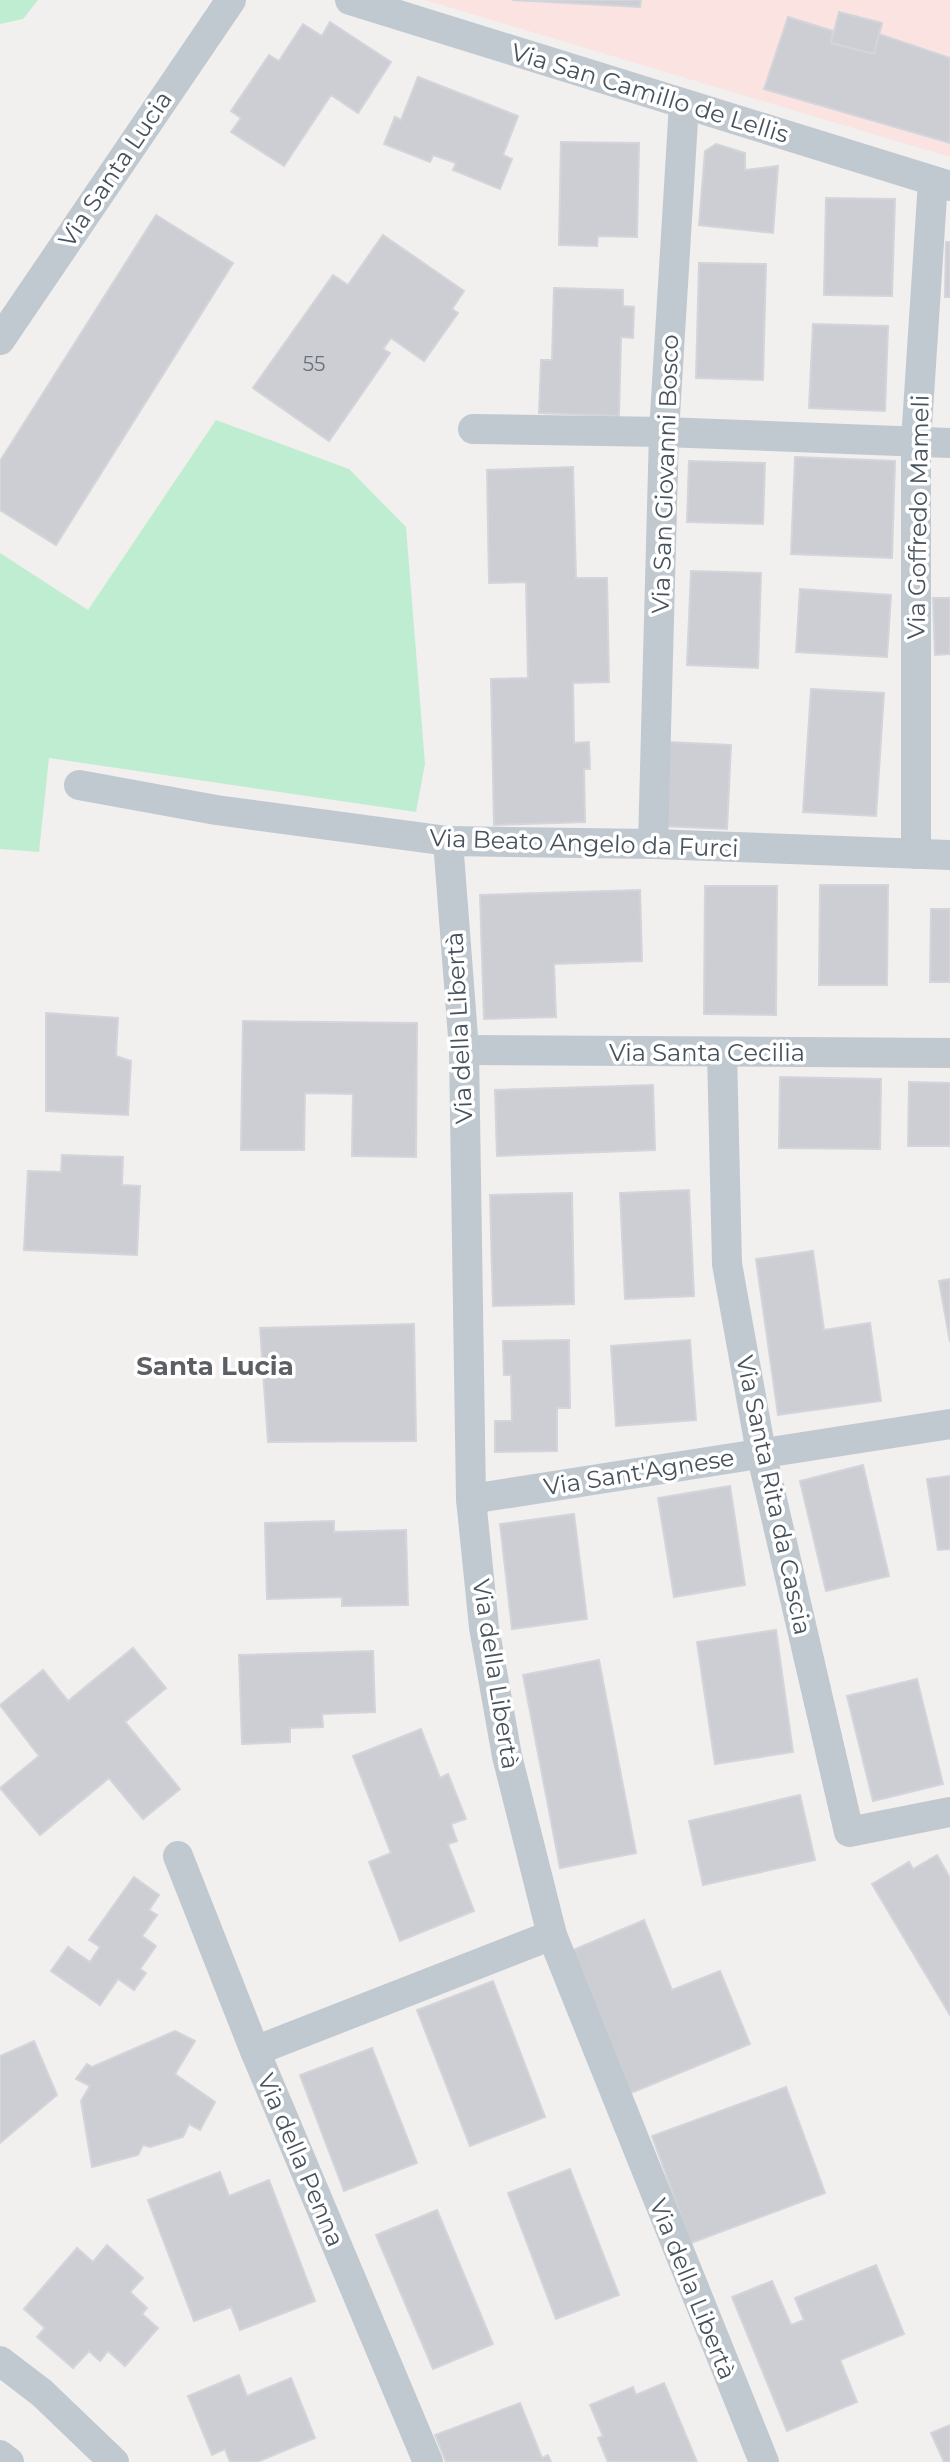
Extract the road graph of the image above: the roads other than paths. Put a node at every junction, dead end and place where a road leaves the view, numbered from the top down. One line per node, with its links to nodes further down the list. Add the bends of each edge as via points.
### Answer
1 (231, 0): 5 (street, Via Santa Lucia)
2 (350, 0): 3 (street, Via San Camillo de Lellis)
3 (684, 104): 4 (street, Via San Camillo de Lellis); 7 (street, Via San Giovanni Bosco)
4 (941, 184): 8 (street, Via Goffredo Mameli)
5 (0, 340)
6 (473, 429): 7 (street)
7 (664, 432): 8 (street); 12 (street, Via San Giovanni Bosco)
8 (916, 441): 9 (street); 13 (street, Via Goffredo Mameli)
9 (950, 443)
10 (79, 785): 11 (street, Via Beato Angelo da Furci, via 216,810)
11 (448, 841): 12 (street, Via Beato Angelo da Furci); 15 (street, Via della Libertà)
12 (653, 844): 13 (street, Via Beato Angelo da Furci)
13 (916, 854): 14 (street, Via Beato Angelo da Furci)
14 (950, 855)
15 (464, 1050): 16 (street, Via Santa Cecilia); 20 (street, Via della Libertà)
16 (722, 1052): 17 (street, Via Santa Cecilia); 19 (street, Via Santa Rita da Cascia, via 727,1264)
17 (950, 1053)
18 (950, 1424): 19 (street, Via Sant'Agnese)
19 (761, 1452): 20 (street, Via Sant'Agnese); 21 (street, Via Santa Rita da Cascia, via 849,1832)
20 (471, 1499): 23 (street, Via della Libertà, via 484,1627 507,1756)
21 (950, 1812)
22 (178, 1856): 24 (street, Via della Penna)
23 (552, 1935): 24 (street); 30 (street, Via della Libertà)
24 (255, 2051): 29 (street, Via della Penna)
25 (0, 2361): 28 (street)
26 (0, 2455): 27 (street)
27 (9, 2462)
28 (114, 2462)
29 (428, 2462)
30 (764, 2462)

